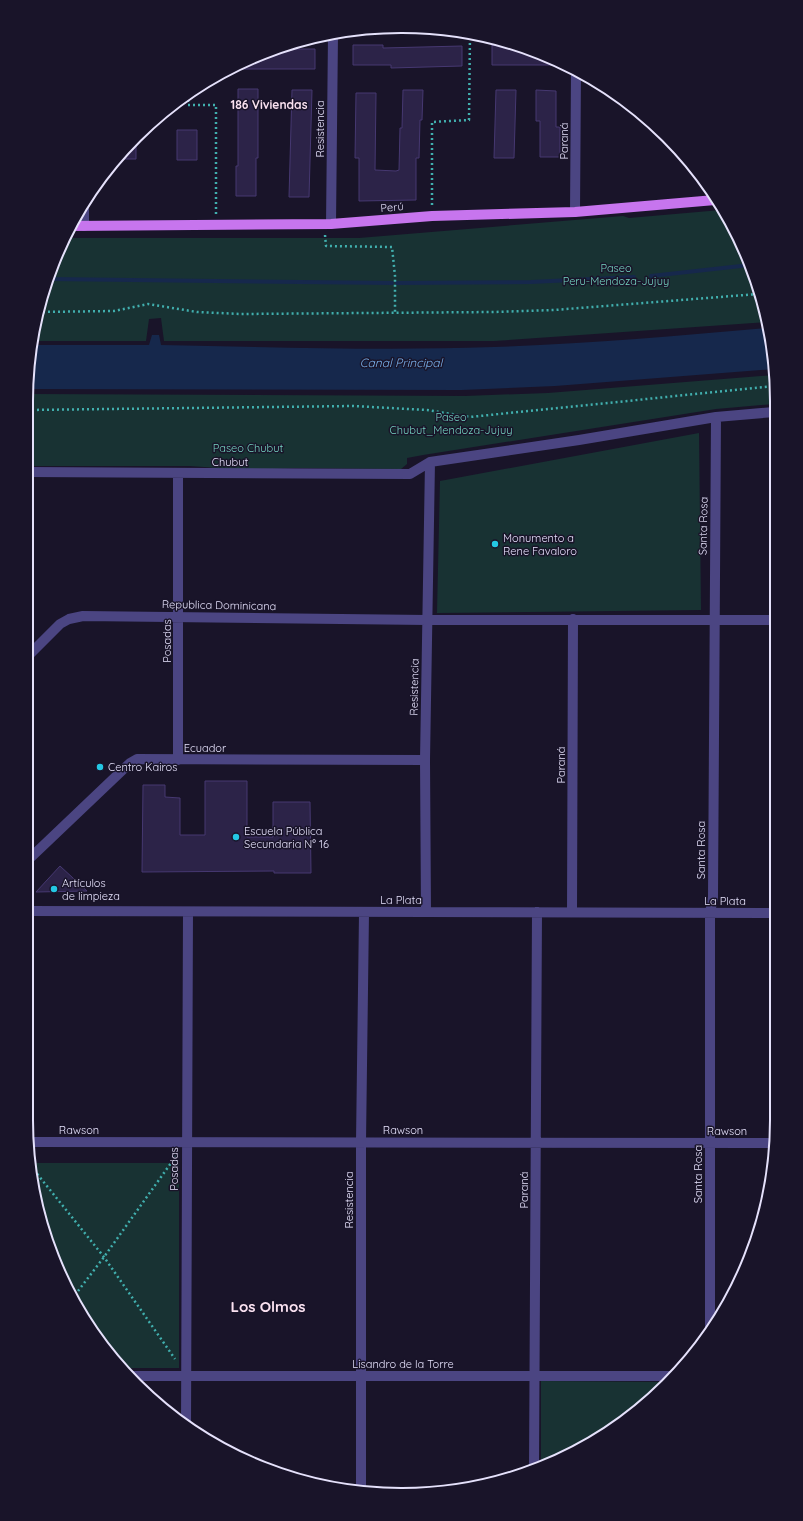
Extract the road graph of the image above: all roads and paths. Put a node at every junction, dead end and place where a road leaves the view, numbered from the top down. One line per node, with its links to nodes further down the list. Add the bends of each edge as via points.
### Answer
1 (470, 39): 8 (path, via 469,120 432,122)
2 (333, 40): 9 (street, Resistencia)
3 (576, 77): 6 (street, Paraná)
4 (188, 101): 12 (path, via 188,105 216,105)
5 (710, 200): 6 (main road, Perú)
6 (575, 212): 8 (main road, Perú)
7 (84, 214): 11 (street)
8 (432, 216): 9 (main road, Perú)
9 (328, 224): 12 (main road, Perú); 15 (path, via 326,246 392,247)
10 (78, 226): 11 (main road, Perú)
11 (84, 226): 12 (main road, Perú)
12 (216, 226)
13 (753, 294): 15 (path, via 554,310)
14 (45, 312): 15 (path, via 114,311 148,304 198,312 241,314)
15 (395, 313)
16 (769, 386): 17 (path, via 470,417 427,410 353,406)
17 (33, 410)
18 (770, 412): 19 (street)
19 (716, 416): 20 (street); 26 (street, Santa Rosa)
20 (430, 462): 22 (street, Chubut, via 410,474); 25 (street, Resistencia)
21 (33, 472): 22 (street, Chubut)
22 (178, 474): 23 (street, Posadas)
23 (179, 616): 25 (street, Republica Dominicana); 28 (street, Republica Dominicana, via 83,616 69,619 60,624); 29 (street, Posadas)
24 (574, 619): 25 (street, Republica Dominicana); 26 (street, Republica Dominicana); 36 (street, Paraná)
25 (427, 620): 30 (street, Resistencia)
26 (714, 620): 27 (street, Republica Dominicana); 38 (street, Santa Rosa, via 713,897)
27 (770, 620)
28 (33, 651)
29 (178, 760): 30 (street, Ecuador); 31 (street, Ecuador, via 137,759 130,763)
30 (425, 760): 34 (street, Resistencia)
31 (33, 855)
32 (33, 911): 33 (street, La Plata)
33 (188, 912): 37 (street, La Plata); 41 (street, Posadas)
34 (426, 912): 35 (street, La Plata); 37 (street, La Plata)
35 (537, 912): 36 (street, La Plata); 43 (street, Paraná)
36 (572, 912): 38 (street, La Plata)
37 (364, 913): 42 (street, Resistencia)
38 (710, 913): 39 (street, La Plata); 44 (street, Santa Rosa)
39 (770, 913)
40 (34, 1142): 41 (street, Rawson)
41 (186, 1142): 42 (street, Rawson); 47 (path); 52 (street, Posadas)
42 (361, 1142): 43 (street, Rawson); 53 (street, Resistencia)
43 (537, 1142): 44 (street, Rawson); 50 (street, Paraná)
44 (711, 1143): 45 (street, Rawson); 49 (street, Santa Rosa)
45 (769, 1143)
46 (37, 1174): 47 (path)
47 (104, 1257): 48 (path); 52 (path)
48 (77, 1293)
49 (710, 1321)
50 (535, 1375): 53 (street, Lisandro de la Torre); 54 (street, Lisandro de la Torre); 56 (street, Paraná)
51 (137, 1376): 52 (street, Lisandro de la Torre)
52 (186, 1376): 53 (street, Lisandro de la Torre); 55 (street, Posadas)
53 (360, 1376): 57 (street, Resistencia)
54 (666, 1376)
55 (186, 1418)
56 (534, 1463)
57 (361, 1486)

